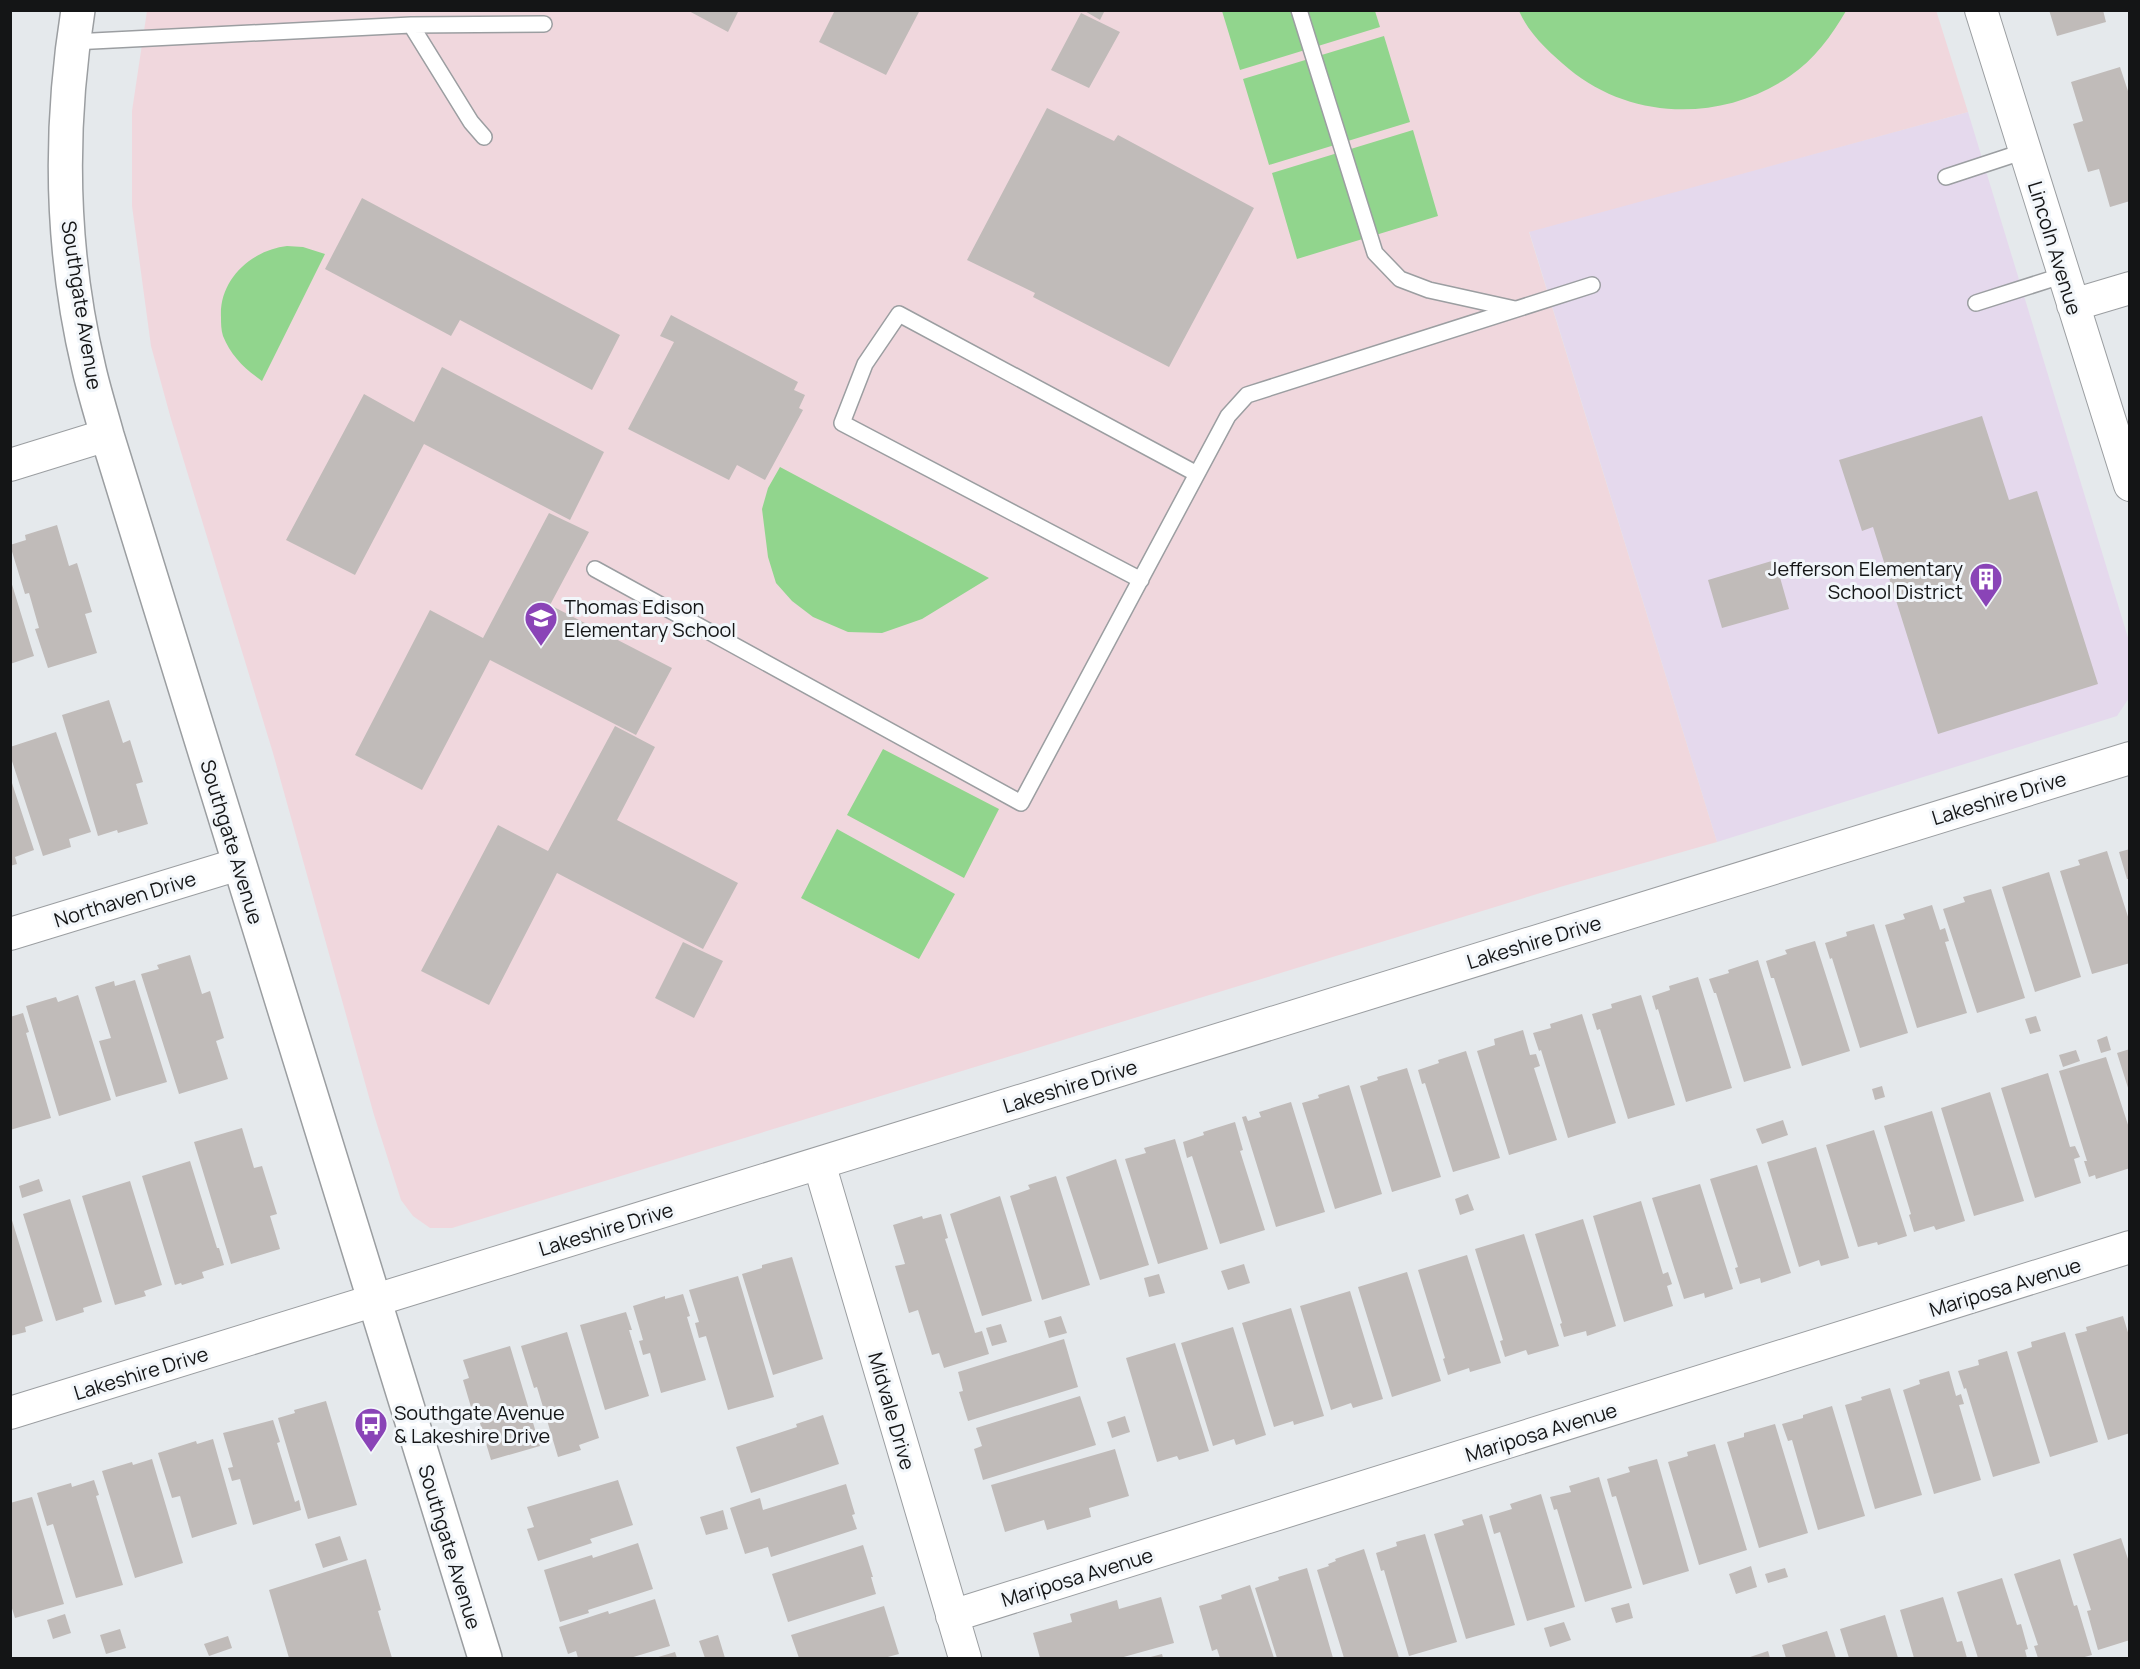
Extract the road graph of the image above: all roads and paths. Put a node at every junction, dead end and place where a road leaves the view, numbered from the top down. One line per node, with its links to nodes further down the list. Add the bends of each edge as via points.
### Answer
1 (78, 10): 6 (street, Southgate Avenue)
2 (1299, 10): 15 (lane, via 1375,253 1400,279 1429,290)
3 (1981, 10): 8 (street, Lincoln Avenue)
4 (544, 24): 5 (lane)
5 (411, 25): 6 (lane); 7 (lane)
6 (73, 42): 16 (street, Southgate Avenue, via 65,153 66,216 88,368)
7 (484, 137)
8 (2025, 151): 9 (lane); 10 (street, Lincoln Avenue)
9 (1946, 177)
10 (2064, 275): 13 (lane); 14 (street, Lincoln Avenue)
11 (1592, 285): 15 (lane)
12 (2130, 288): 14 (street)
13 (1976, 303)
14 (2073, 305): 19 (street, Lincoln Avenue)
15 (1515, 309): 18 (lane, via 1247,395 1228,416)
16 (107, 435): 17 (street); 23 (street, Southgate Avenue)
17 (10, 465)
18 (1197, 474): 21 (lane); 21 (lane, via 898,314 865,364 842,423)
19 (2130, 485)
20 (595, 569): 21 (lane, via 1021,803)
21 (1141, 580)
22 (2130, 758): 25 (street, Lakeshire Drive)
23 (238, 864): 24 (street, Northaven Drive); 27 (street, Southgate Avenue)
24 (10, 934)
25 (819, 1163): 27 (street, Lakeshire Drive); 29 (street, Midvale Drive)
26 (2130, 1247): 29 (street, Mariposa Avenue)
27 (374, 1301): 28 (street, Lakeshire Drive); 30 (street, Southgate Avenue)
28 (10, 1413)
29 (952, 1616): 31 (street, Midvale Drive)
30 (484, 1659)
31 (965, 1659)

